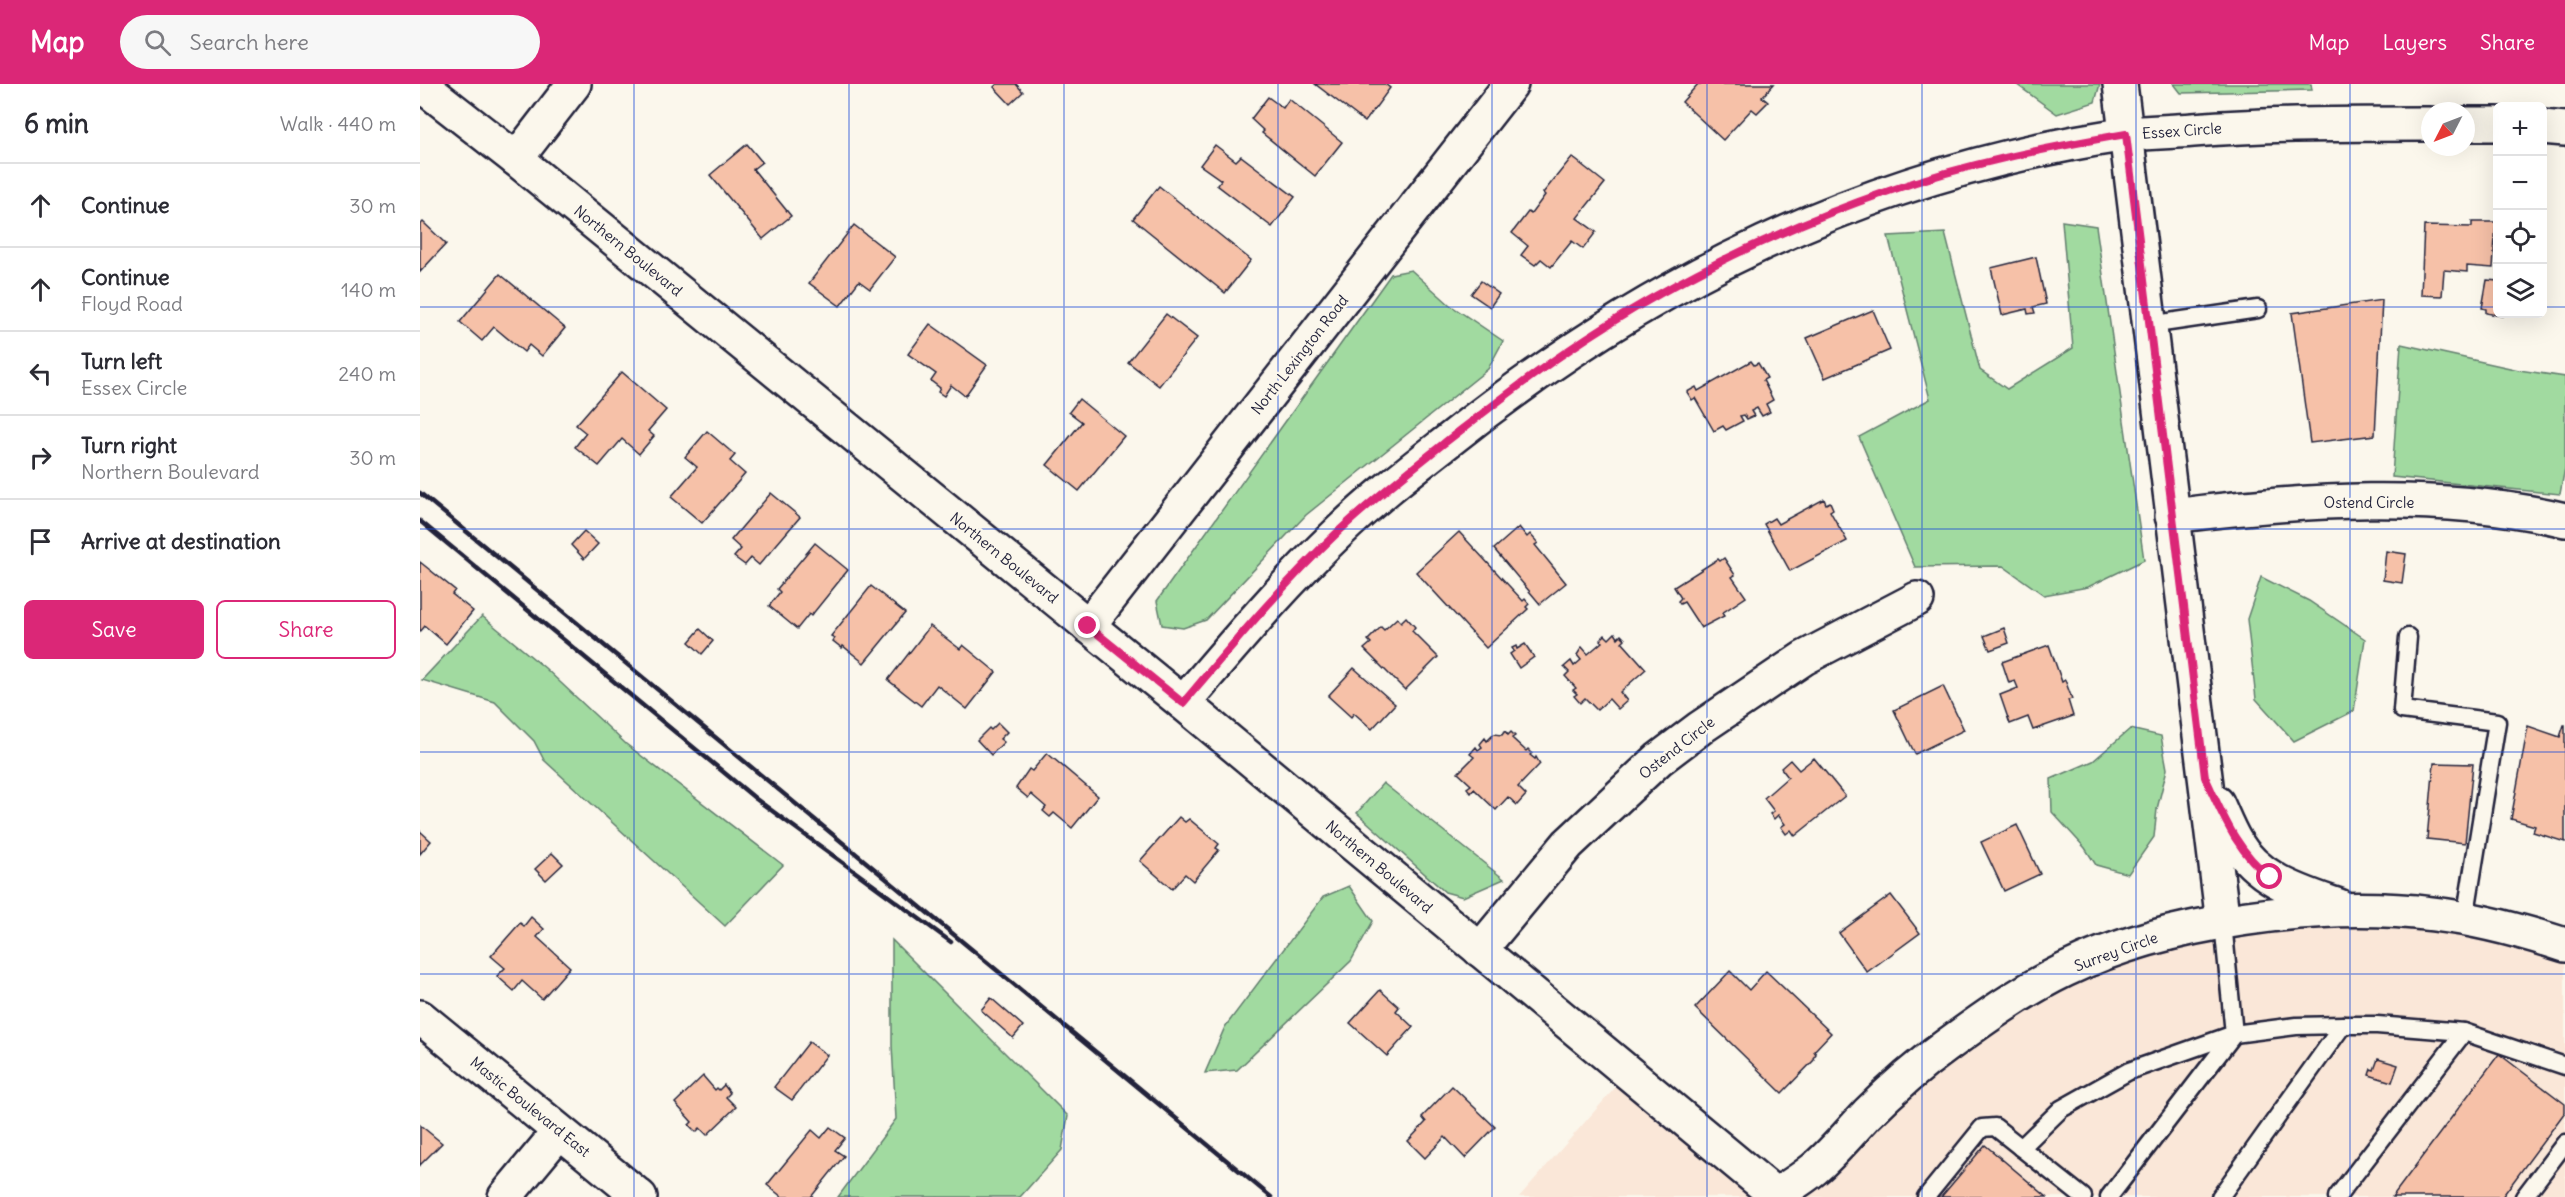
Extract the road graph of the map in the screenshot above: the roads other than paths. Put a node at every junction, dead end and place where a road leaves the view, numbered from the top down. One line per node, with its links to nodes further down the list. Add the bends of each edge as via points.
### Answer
1 (420, 84): 11 (street, Northern Boulevard)
2 (574, 84): 11 (street)
3 (1512, 84): 17 (street, North Lexington Road)
4 (2120, 84): 10 (street)
5 (2421, 124): 10 (street, Essex Circle, via 2331,124)
6 (2475, 124): 7 (street)
7 (2493, 124)
8 (2547, 127): 9 (street)
9 (2565, 129)
10 (2126, 134): 13 (street); 19 (street, Essex Circle, via 2015,155 1891,190 1833,211 1674,287 1621,317 1512,391 1339,531 1290,580)
11 (516, 159): 17 (street, Northern Boulevard)
12 (2258, 309): 13 (lane)
13 (2149, 324): 14 (street)
14 (2172, 516): 15 (street, Ostend Circle, via 2250,506 2418,502 2488,507); 20 (street)
15 (2565, 520)
16 (1917, 598): 25 (street, Ostend Circle, via 1804,658 1659,759 1568,844)
17 (1088, 626): 19 (street, Northern Boulevard)
18 (2408, 637): 22 (lane, via 2402,710 2497,722)
19 (1183, 703): 25 (street, Northern Boulevard)
20 (2205, 777): 21 (street, via 2235,841 2257,867 2287,887); 23 (street)
21 (2349, 909): 22 (street, Surrey Circle); 23 (street, Surrey Circle)
22 (2464, 919): 24 (street, Surrey Circle)
23 (2223, 923): 29 (lane); 34 (street, Surrey Circle, via 2140,940 2067,969 2005,1004 1913,1071 1815,1168)
24 (2565, 945)
25 (1480, 950): 34 (street, Northern Boulevard)
26 (420, 1017): 31 (street, Mastic Boulevard East)
27 (2343, 1025): 28 (lane); 29 (lane); 40 (lane)
28 (2464, 1032): 30 (lane); 41 (lane)
29 (2234, 1034): 33 (lane, via 2129,1071 2061,1109); 39 (lane)
30 (2565, 1066)
31 (559, 1132): 35 (street); 36 (street, Mastic Boulevard East)
32 (2565, 1143): 42 (lane)
33 (2021, 1148): 37 (lane, via 1995,1127 1982,1128); 38 (lane)
34 (1776, 1196)
35 (505, 1197)
36 (640, 1197)
37 (1926, 1197)
38 (2083, 1197)
39 (2109, 1197)
40 (2220, 1197)
41 (2337, 1197)
42 (2524, 1197)

